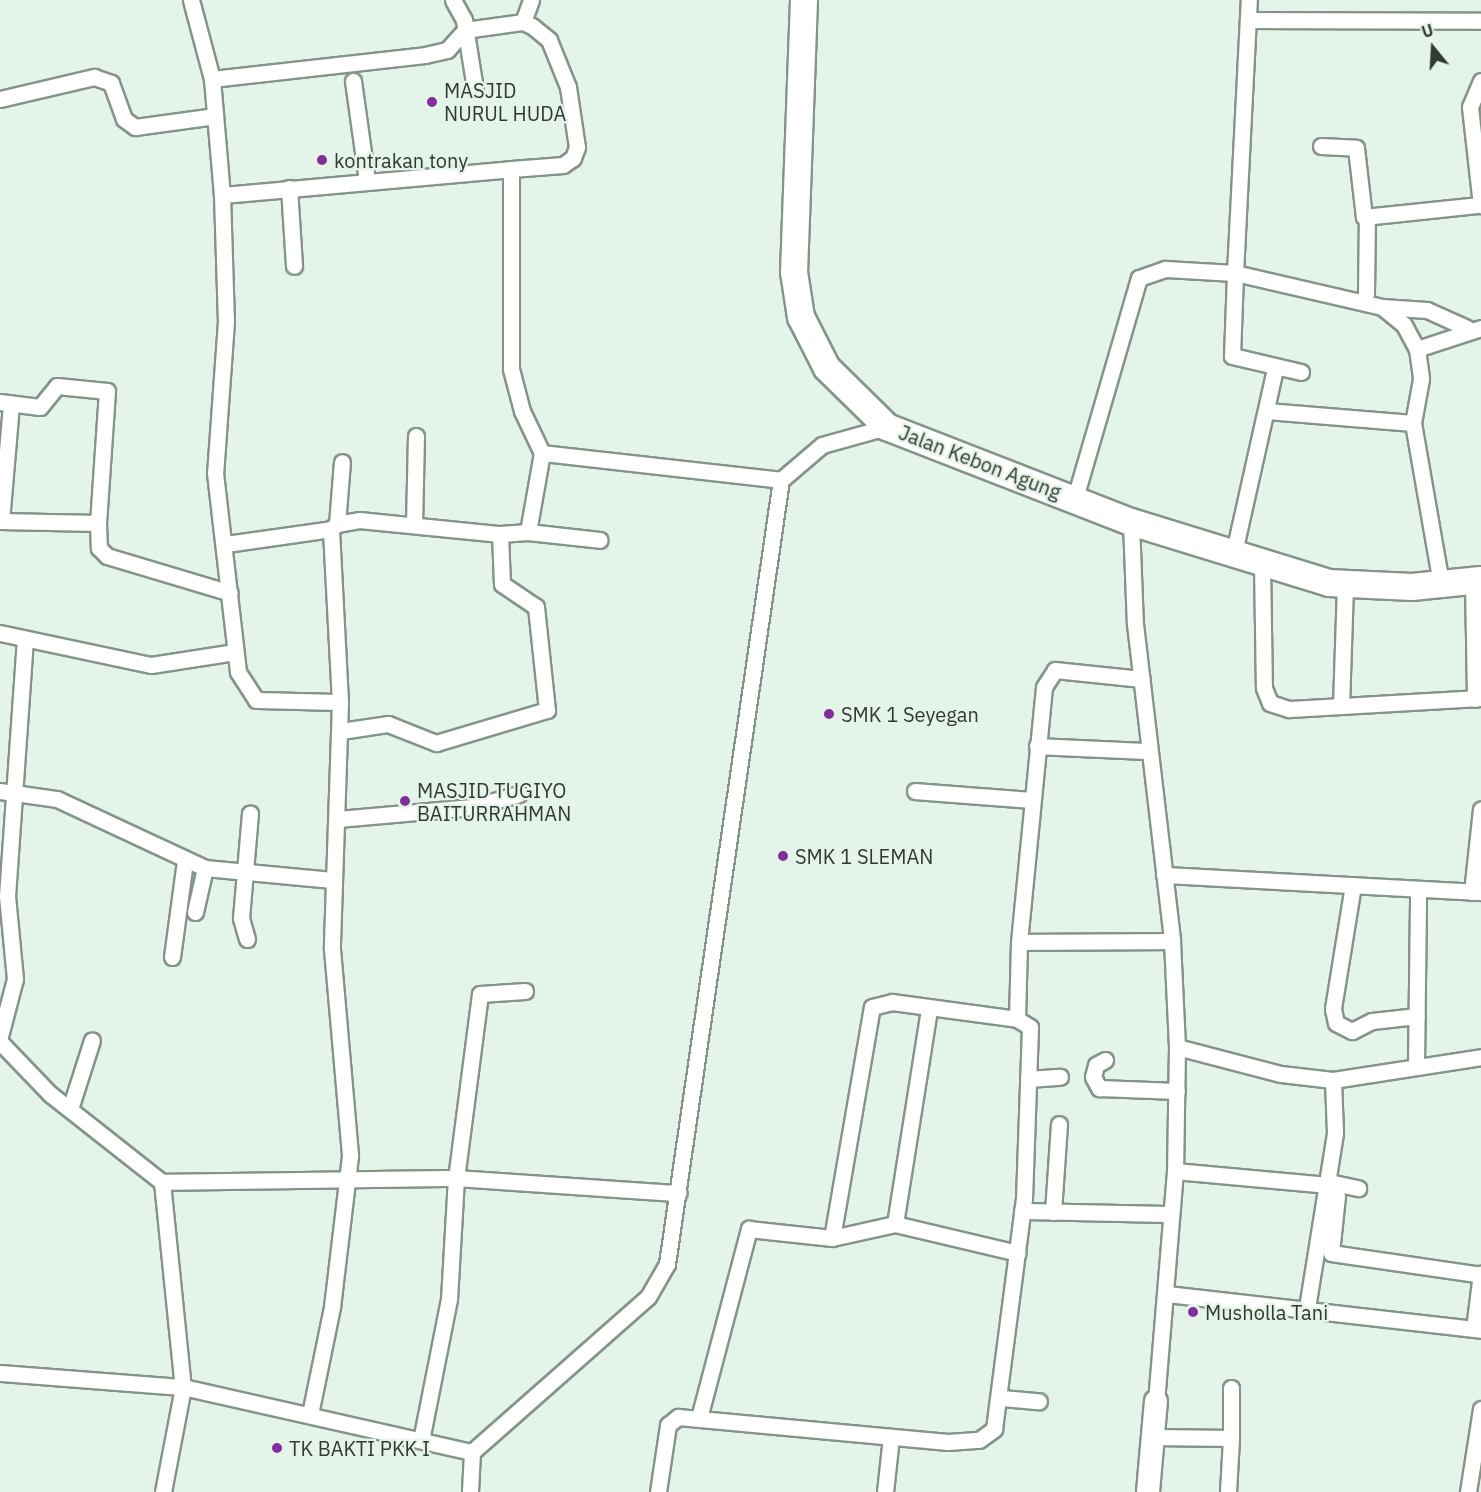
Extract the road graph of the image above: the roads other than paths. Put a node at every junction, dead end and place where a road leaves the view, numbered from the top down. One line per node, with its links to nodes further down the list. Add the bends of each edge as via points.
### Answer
1 (191, 0): 10 (street)
2 (453, 0): 9 (street)
3 (531, 0): 8 (street)
4 (804, 0): 34 (main road, Jalan Kebon Agung, via 794,272 801,317 827,368)
5 (1249, 0): 6 (street)
6 (1250, 20): 7 (street); 24 (street)
7 (1481, 21)
8 (523, 22): 9 (street); 17 (street, via 549,40 560,62 577,147 563,165)
9 (465, 30): 10 (street, via 447,50 425,55); 13 (street)
10 (212, 80): 15 (street)
11 (357, 80): 18 (street)
12 (1481, 81): 21 (street, via 1470,107)
13 (475, 89)
14 (0, 99): 15 (street, via 94,77 111,83 124,119 135,127)
15 (215, 116): 20 (street)
16 (1321, 146): 22 (street, via 1356,148 1362,214)
17 (512, 168): 18 (street); 36 (street, via 512,369 522,411)
18 (367, 181): 19 (street)
19 (289, 188): 20 (street); 23 (street)
20 (222, 195): 48 (street, via 226,321 215,473)
21 (1480, 205): 22 (street)
22 (1367, 217): 25 (street)
23 (294, 266)
24 (1235, 273): 26 (street); 29 (street, via 1232,356); 39 (street, via 1165,269 1139,278)
25 (1366, 294)
26 (1383, 307): 27 (street, via 1427,310); 28 (street, via 1404,325)
27 (1474, 328): 28 (street)
28 (1417, 349): 33 (street, via 1421,379)
29 (1275, 368): 30 (street); 32 (street)
30 (1301, 372)
31 (5, 403): 40 (street); 42 (street, via 42,406 57,386 107,391)
32 (1268, 411): 33 (street); 49 (street)
33 (1413, 423): 52 (street)
34 (887, 427): 38 (street, via 822,445); 39 (main road, Jalan Kebon Agung)
35 (417, 436): 43 (street)
36 (542, 453): 38 (street); 45 (street)
37 (342, 462): 44 (street)
38 (780, 480): 108 (street, via 744,704)
39 (1075, 498): 41 (main road, Jalan Kebon Agung)
40 (1, 521): 42 (street)
41 (1131, 522): 49 (main road, Jalan Kebon Agung); 58 (street)
42 (98, 523): 54 (street, via 99,548 107,556)
43 (414, 524): 44 (street); 46 (street)
44 (334, 527): 48 (street); 60 (street)
45 (528, 532): 46 (street); 47 (street)
46 (500, 534): 62 (street, via 502,584 536,607 547,710 436,743 388,724)
47 (600, 540)
48 (226, 544): 54 (street)
49 (1234, 552): 50 (main road, Jalan Kebon Agung)
50 (1262, 564): 53 (main road, Jalan Kebon Agung); 61 (street, via 1265,694 1270,702 1289,709)
51 (1477, 581): 52 (main road, Jalan Kebon Agung); 59 (street)
52 (1441, 584): 53 (main road, Jalan Kebon Agung)
53 (1345, 585): 61 (street)
54 (230, 593): 57 (street)
55 (0, 633): 56 (street)
56 (25, 639): 57 (street, via 158,665); 65 (street)
57 (235, 652): 60 (street, via 243,685 256,700)
58 (1142, 679): 63 (street, via 1049,672); 64 (street)
59 (1478, 698): 61 (street)
60 (340, 702): 62 (street)
61 (1341, 706)
62 (341, 731): 71 (street)
63 (1037, 746): 64 (street); 68 (street)
64 (1149, 751): 75 (street)
65 (8, 791): 72 (street, via 57,799); 89 (street, via 7,896 15,979)
66 (915, 791): 68 (street)
67 (519, 794): 71 (street, via 472,807)
68 (1031, 800): 83 (street)
69 (1481, 809): 79 (street)
70 (250, 813): 74 (street)
71 (338, 819): 76 (street)
72 (185, 861): 73 (street); 84 (street)
73 (204, 868): 74 (street); 80 (street)
74 (246, 874): 76 (street); 81 (street, via 241,918)
75 (1164, 875): 77 (street); 82 (street)
76 (332, 880): 103 (street, via 337,1038 350,1127)
77 (1353, 885): 78 (street); 87 (street, via 1333,1009 1336,1023 1352,1032 1372,1021)
78 (1418, 890): 79 (street); 87 (street)
79 (1476, 892)
80 (195, 912)
81 (247, 939)
82 (1172, 941): 83 (street); 92 (street)
83 (1019, 942): 88 (street)
84 (172, 957)
85 (525, 991): 104 (street, via 480,994)
86 (929, 1009): 88 (street); 112 (street); 113 (street, via 892,1002 868,1012)
87 (1417, 1016): 95 (street)
88 (1017, 1019): 97 (street, via 1030,1028)
89 (0, 1036)
90 (92, 1040): 100 (street)
91 (0, 1042): 100 (street)
92 (1177, 1047): 98 (street, via 1281,1074); 99 (street)
93 (1481, 1057): 95 (street)
94 (1105, 1060): 99 (street, via 1096,1065 1093,1077 1099,1088)
95 (1416, 1065): 98 (street)
96 (1059, 1077): 97 (street)
97 (1028, 1079): 109 (street)
98 (1333, 1080): 106 (street, via 1335,1133)
99 (1177, 1091): 102 (street)
100 (70, 1109): 105 (street)
101 (1059, 1124): 110 (street)
102 (1175, 1171): 106 (street); 111 (street)
103 (345, 1178): 104 (street); 105 (street); 126 (street, via 332,1307)
104 (456, 1178): 108 (street); 131 (street, via 449,1299)
105 (162, 1182): 120 (street)
106 (1328, 1183): 107 (street); 115 (street, via 1337,1196 1331,1253); 117 (street)
107 (1358, 1188)
108 (678, 1193): 132 (street, via 667,1264 648,1297)
109 (1022, 1211): 110 (street); 114 (street)
110 (1053, 1212): 111 (street)
111 (1171, 1214): 116 (street)
112 (895, 1224): 113 (street); 114 (street)
113 (832, 1238): 127 (street, via 749,1229)
114 (1018, 1253): 122 (street)
115 (1481, 1274): 118 (street)
116 (1167, 1294): 117 (street); 124 (street)
117 (1307, 1308): 118 (street)
118 (1477, 1329)
119 (0, 1373): 120 (street)
120 (183, 1387): 126 (street); 133 (street)
121 (1231, 1388): 130 (street)
122 (1001, 1398): 123 (street); 128 (street, via 994,1429 979,1440)
123 (1039, 1401)
124 (1156, 1401): 129 (main road)
125 (1481, 1409): 139 (street)
126 (310, 1414): 131 (street)
127 (699, 1418): 128 (street); 135 (street, via 678,1417 668,1425)
128 (891, 1437): 136 (street)
129 (1153, 1437): 130 (street); 137 (main road)
130 (1231, 1438): 138 (street)
131 (421, 1440): 132 (street)
132 (472, 1452): 134 (street)
133 (163, 1492)
134 (470, 1492)
135 (658, 1492)
136 (885, 1492)
137 (1148, 1492)
138 (1228, 1492)
139 (1468, 1492)

